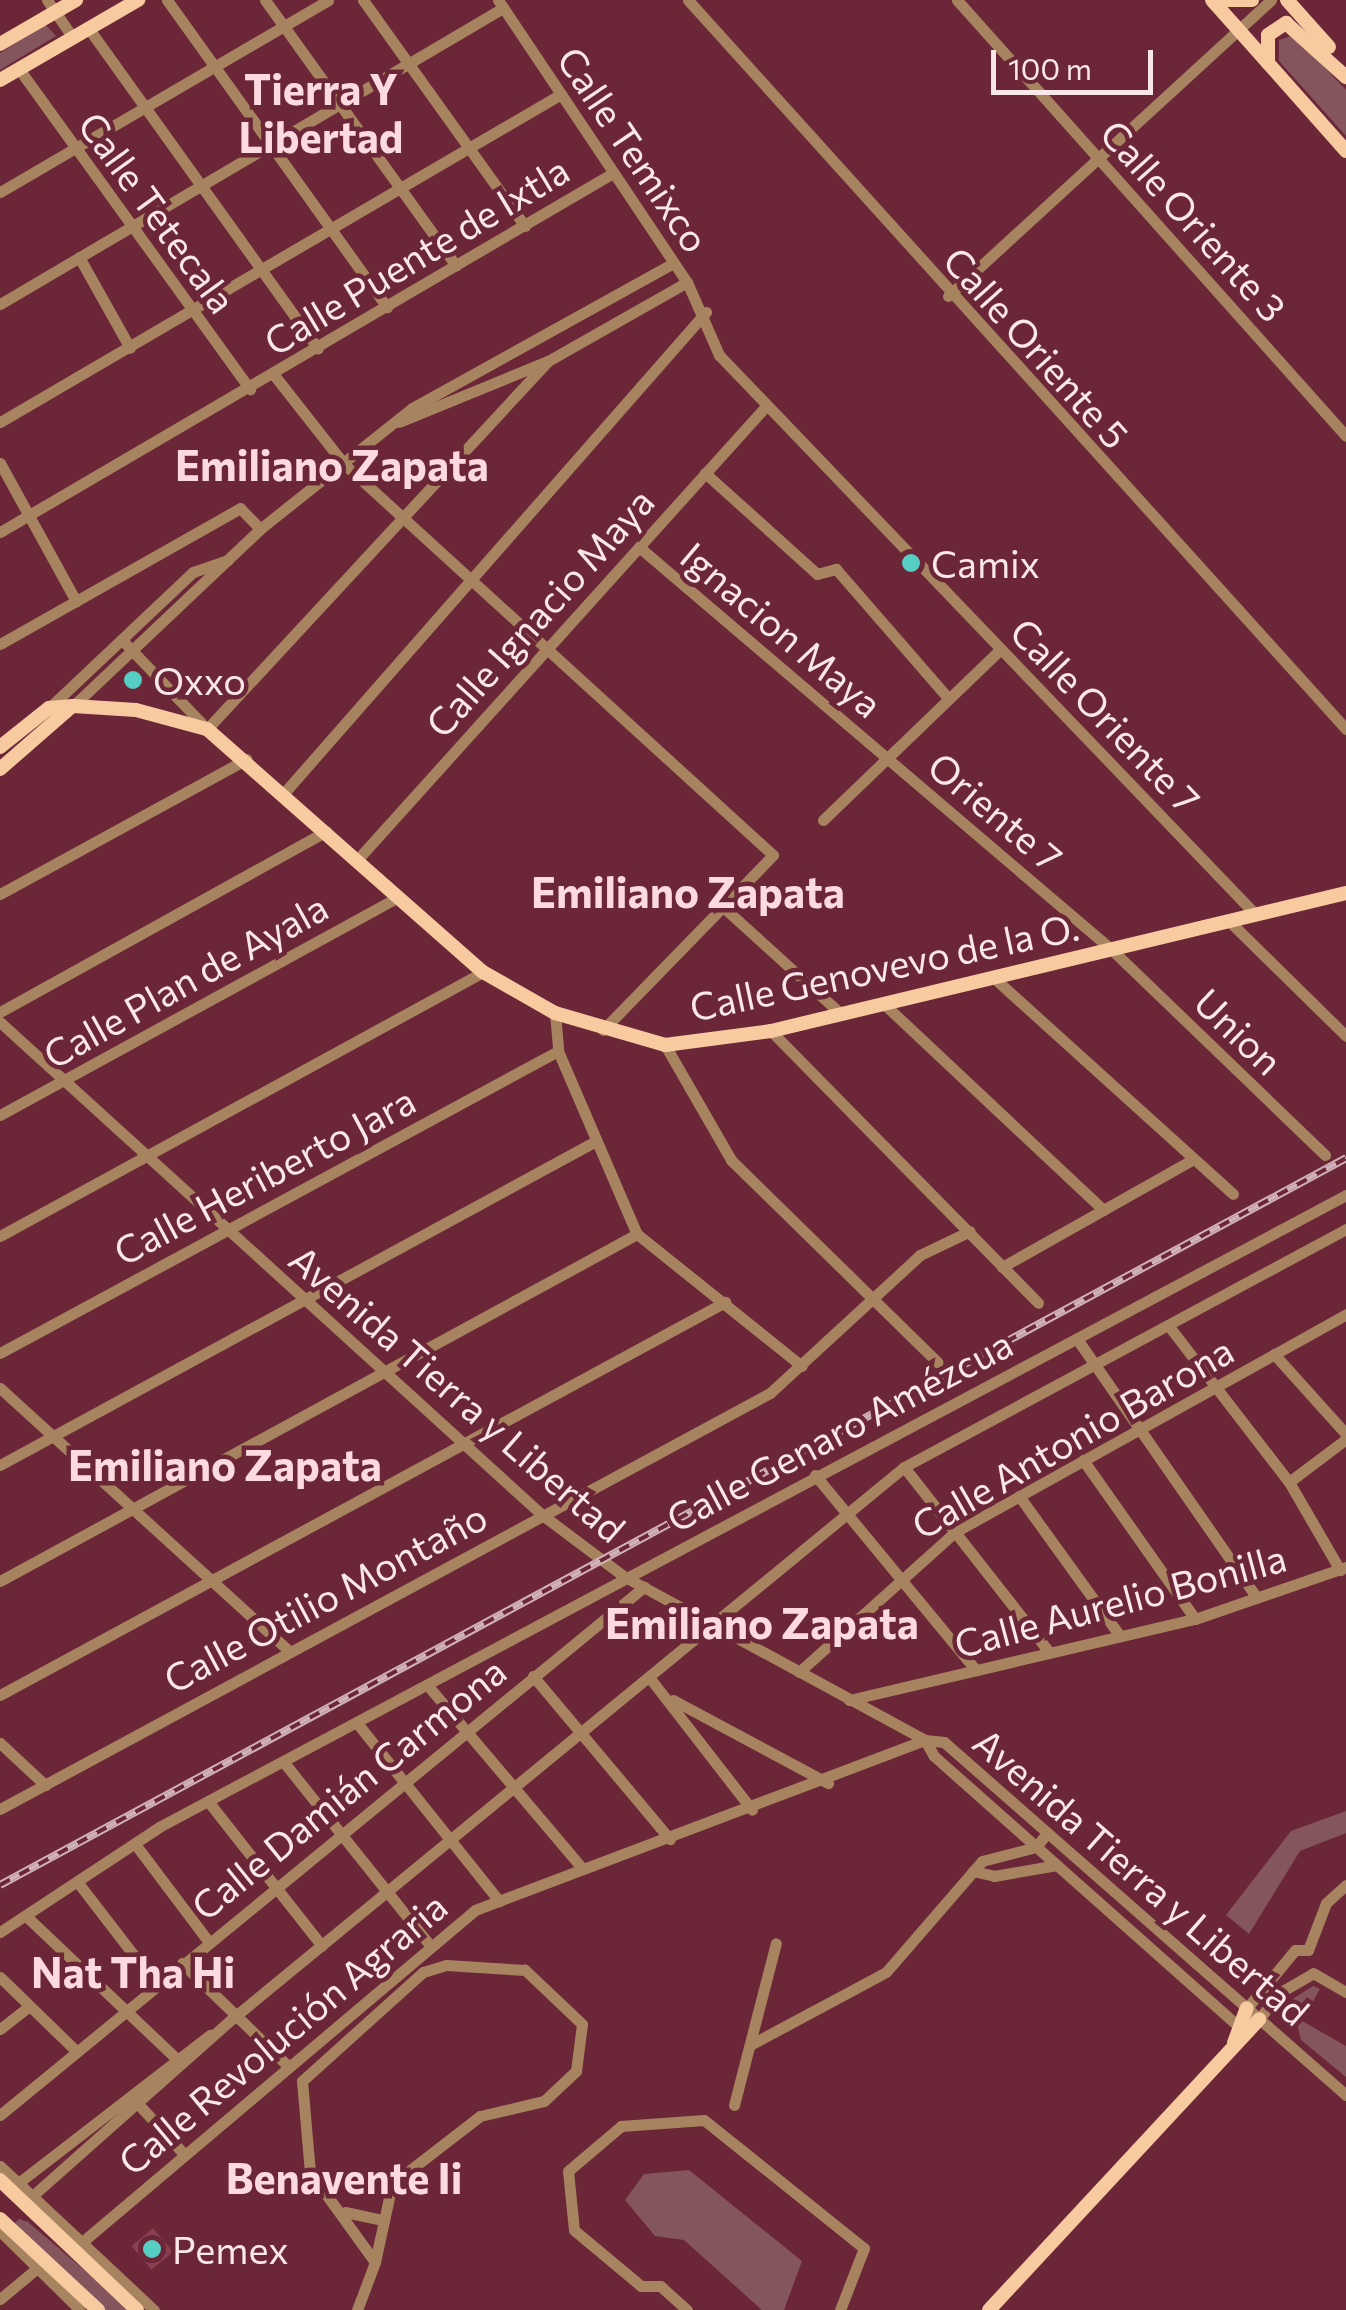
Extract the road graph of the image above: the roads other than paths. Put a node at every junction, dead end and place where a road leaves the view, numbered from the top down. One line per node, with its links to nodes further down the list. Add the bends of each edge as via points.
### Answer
1 (76, 0): 15 (main road)
2 (138, 0): 17 (main road)
3 (167, 0): 24 (street)
4 (265, 0): 16 (street)
5 (328, 0): 16 (street)
6 (363, 0): 21 (street)
7 (688, 0): 48 (street, Calle Oriente 5)
8 (957, 0): 35 (street, Calle Oriente 3)
9 (1212, 0): 18 (main road)
10 (1226, 0): 11 (main road)
11 (1252, 0)
12 (1271, 0): 18 (street)
13 (1287, 0): 23 (main road)
14 (501, 4): 21 (street); 28 (street, Calle Temixco)
15 (50, 6): 19 (street); 20 (main road)
16 (283, 26): 24 (street); 29 (street)
17 (89, 30): 19 (main road); 30 (street)
18 (1238, 30): 22 (main road); 35 (street)
19 (73, 38): 25 (main road)
20 (0, 44)
21 (410, 63): 29 (street); 32 (street)
22 (1268, 64): 26 (main road, via 1268,35 1286,22); 34 (main road)
23 (1346, 66)
24 (213, 68): 30 (street); 31 (street)
25 (19, 69): 27 (main road); 33 (street, Calle Tetecala)
26 (1346, 77)
27 (0, 80)
28 (561, 94): 32 (street); 36 (street, Calle Temixco)
29 (340, 104): 31 (street); 38 (street)
30 (144, 108): 33 (street); 37 (street)
31 (270, 145): 37 (street); 42 (street)
32 (470, 147): 38 (street); 41 (street)
33 (74, 149): 39 (street); 40 (street, Calle Tetecala)
34 (1346, 151)
35 (1098, 158): 48 (street); 63 (street, Calle Oriente 3)
36 (613, 174): 41 (street, Calle Puente de Ixtla); 44 (street, Calle Temixco)
37 (200, 186): 40 (street); 46 (street)
38 (403, 186): 42 (street); 45 (street)
39 (0, 192)
40 (132, 226): 43 (street); 51 (street, Calle Tetecala)
41 (525, 226): 45 (street, Calle Puente de Ixtla)
42 (332, 228): 46 (street); 50 (street)
43 (79, 257): 49 (street); 53 (street)
44 (674, 263): 47 (street, Calle Temixco); 62 (street)
45 (456, 266): 50 (street, Calle Puente de Ixtla)
46 (261, 270): 51 (street); 54 (street)
47 (687, 282): 52 (street, Calle Oriente 7); 55 (street)
48 (948, 296): 84 (street, Calle Oriente 5)
49 (0, 304)
50 (387, 308): 54 (street, Calle Puente de Ixtla)
51 (191, 310): 53 (street); 58 (street, Calle Tetecala)
52 (706, 312): 60 (street, Calle Oriente 7, via 719,355); 73 (street)
53 (130, 348): 61 (street)
54 (318, 349): 56 (street, Calle Puente de Ixtla)
55 (548, 362): 57 (street); 59 (street)
56 (274, 375): 58 (street, Calle Puente de Ixtla); 65 (street)
57 (494, 386): 59 (street); 62 (street)
58 (250, 389): 67 (street, Calle Puente de Ixtla)
59 (510, 404): 68 (street)
60 (767, 405): 66 (street, Calle Ignacio Maya); 78 (street, Calle Oriente 7)
61 (0, 422)
62 (394, 423): 65 (street)
63 (1346, 436)
64 (0, 463): 67 (street)
65 (344, 464): 68 (street); 69 (street)
66 (705, 473): 71 (street, Calle Ignacio Maya); 80 (street, via 817,574 836,569)
67 (28, 516): 70 (street, Calle Puente de Ixtla); 74 (street)
68 (403, 519): 73 (street); 83 (street)
69 (260, 529): 72 (street); 74 (street, via 240,508)
70 (0, 532)
71 (639, 546): 77 (street, Calle Ignacio Maya); 86 (street, Ignacion Maya)
72 (232, 559): 75 (street, via 193,572); 79 (street)
73 (471, 580): 77 (street); 89 (street)
74 (76, 601): 76 (street)
75 (123, 641): 79 (street, Calle Genovevo de la O.); 82 (street)
76 (0, 644)
77 (546, 648): 92 (street, Calle Ignacio Maya); 96 (street, via 773,855)
78 (1000, 649): 80 (street); 97 (street, Calle Oriente 7)
79 (134, 652): 81 (street); 83 (street, Calle Genovevo de la O.)
80 (948, 698): 86 (street)
81 (73, 706): 82 (main road, Calle Genovevo de la O.); 83 (main road, Calle Genovevo de la O., via 136,710); 88 (main road)
82 (49, 708): 85 (main road)
83 (207, 728): 87 (main road, Calle Genovevo de la O.)
84 (1346, 729)
85 (0, 748)
86 (887, 758): 90 (street); 99 (street, Oriente 7)
87 (247, 759): 89 (main road, Calle Genovevo de la O.); 93 (street)
88 (0, 769)
89 (284, 793): 91 (main road, Calle Genovevo de la O.)
90 (823, 820)
91 (326, 831): 92 (main road, Calle Genovevo de la O.); 103 (street)
92 (357, 860): 95 (main road, Calle Genovevo de la O.)
93 (0, 894)
94 (1346, 894): 97 (main road, Calle Genovevo de la O.)
95 (398, 897): 100 (main road, Calle Genovevo de la O.); 112 (street, Calle Plan de Ayala)
96 (722, 906): 105 (street); 107 (street)
97 (1256, 915): 98 (main road, Calle Genovevo de la O.)
98 (1228, 921): 99 (main road, Calle Genovevo de la O.); 109 (street)
99 (1111, 949): 101 (main road, Calle Genovevo de la O.); 115 (street, Union)
100 (483, 972): 104 (main road, Calle Genovevo de la O.); 116 (street)
101 (994, 978): 102 (main road, Calle Genovevo de la O.); 117 (street)
102 (884, 1004): 105 (main road, Calle Genovevo de la O.); 120 (street)
103 (0, 1012)
104 (555, 1013): 107 (main road, Calle Genovevo de la O.); 111 (street)
105 (842, 1015): 108 (main road, Calle Genovevo de la O.)
106 (0, 1022): 112 (street, Avenida Tierra y Libertad)
107 (603, 1030): 110 (main road, Calle Genovevo de la O.)
108 (772, 1031): 110 (main road, Calle Genovevo de la O.); 123 (street)
109 (1346, 1036)
110 (665, 1046): 127 (street, via 730,1160)
111 (558, 1051): 114 (street); 121 (street, Calle Heriberto Jara)
112 (64, 1081): 113 (street, Calle Plan de Ayala); 116 (street, Avenida Tierra y Libertad)
113 (0, 1115)
114 (596, 1142): 124 (street); 128 (street)
115 (1325, 1155)
116 (148, 1157): 121 (street, Avenida Tierra y Libertad); 125 (street)
117 (1194, 1159): 118 (street); 120 (street)
118 (1233, 1194)
119 (1346, 1195): 133 (street, Calle Genaro Amézcua)
120 (1103, 1210): 126 (street)
121 (227, 1228): 128 (street, Avenida Tierra y Libertad); 134 (street, Calle Heriberto Jara)
122 (1346, 1229): 132 (street)
123 (970, 1231): 126 (street); 127 (street, Calle Otilio Montaño, via 920,1255)
124 (637, 1234): 129 (street); 139 (street)
125 (0, 1236)
126 (1002, 1266): 130 (street)
127 (875, 1298): 136 (street); 138 (street, Calle Otilio Montaño)
128 (306, 1301): 139 (street, Avenida Tierra y Libertad); 143 (street)
129 (725, 1302): 138 (street); 145 (street)
130 (1038, 1303)
131 (1345, 1316): 135 (street, Calle Antonio Barona)
132 (1168, 1325): 137 (street); 140 (street)
133 (1076, 1339): 137 (street); 149 (street, Calle Genaro Amézcua)
134 (0, 1352)
135 (1274, 1354): 140 (street, Calle Antonio Barona); 144 (street)
136 (937, 1362)
137 (1095, 1364): 142 (street); 148 (street)
138 (802, 1366): 153 (street, Calle Otilio Montaño, via 770,1393)
139 (385, 1372): 145 (street, Avenida Tierra y Libertad); 152 (street)
140 (1218, 1385): 142 (street, Calle Antonio Barona); 150 (street)
141 (0, 1388): 143 (street)
142 (1142, 1427): 146 (street, Calle Antonio Barona); 162 (street)
143 (53, 1436): 147 (street); 152 (street)
144 (1346, 1436): 150 (street)
145 (464, 1444): 153 (street, Avenida Tierra y Libertad); 159 (street)
146 (1083, 1460): 151 (street, Calle Antonio Barona); 163 (street)
147 (0, 1465)
148 (904, 1466): 154 (street); 155 (street)
149 (815, 1475): 154 (street); 157 (street, Calle Genaro Amézcua)
150 (1289, 1482): 156 (street)
151 (1019, 1496): 155 (street, Calle Antonio Barona); 165 (street)
152 (132, 1508): 159 (street); 160 (street)
153 (541, 1514): 157 (street, Avenida Tierra y Libertad); 166 (street, Calle Otilio Montaño)
154 (844, 1516): 158 (street); 164 (street)
155 (955, 1532): 158 (street, Calle Antonio Barona); 167 (street)
156 (1343, 1569): 162 (street, Calle Aurelio Bonilla)
157 (625, 1576): 161 (street, Avenida Tierra y Libertad); 172 (street, Calle Genaro Amézcua)
158 (896, 1578): 168 (street); 169 (street, Calle Antonio Barona)
159 (210, 1579): 166 (street); 173 (street)
160 (0, 1581)
161 (644, 1587): 164 (street, Avenida Tierra y Libertad); 170 (street, Calle Damián Carmona)
162 (1257, 1598): 163 (street, Calle Aurelio Bonilla)
163 (1195, 1618): 165 (street, Calle Aurelio Bonilla)
164 (713, 1625): 169 (street, Avenida Tierra y Libertad); 171 (street)
165 (1120, 1636): 167 (street, Calle Aurelio Bonilla)
166 (288, 1650): 184 (street, Calle Otilio Montaño)
167 (1050, 1653): 168 (street, Calle Aurelio Bonilla)
168 (976, 1670): 175 (street, Calle Aurelio Bonilla)
169 (799, 1672): 175 (street, Avenida Tierra y Libertad)
170 (533, 1676): 177 (street, Calle Damián Carmona); 178 (street)
171 (649, 1678): 174 (street); 178 (street)
172 (430, 1686): 176 (street, Calle Genaro Amézcua); 177 (street)
173 (0, 1695)
174 (672, 1700): 183 (street); 188 (street)
175 (850, 1700): 179 (street, Avenida Tierra y Libertad)
176 (357, 1723): 181 (street, Calle Genaro Amézcua); 182 (street)
177 (468, 1730): 182 (street, Calle Damián Carmona); 185 (street)
178 (580, 1734): 185 (street); 192 (street)
179 (926, 1740): 183 (street, Calle Revolución Agraria); 190 (street, Avenida Tierra y Libertad, via 944,1742); 193 (street, via 934,1756)
180 (0, 1744): 184 (street)
181 (286, 1765): 186 (street, Calle Genaro Amézcua); 189 (street)
182 (403, 1782): 189 (street, Calle Damián Carmona); 191 (street)
183 (828, 1783): 188 (street, Calle Revolución Agraria)
184 (45, 1785): 187 (street, Calle Otilio Montaño)
185 (514, 1788): 191 (street); 196 (street)
186 (211, 1805): 194 (street, Calle Genaro Amézcua, via 159,1827); 201 (street)
187 (0, 1810)
188 (752, 1810): 192 (street, Calle Revolución Agraria)
189 (339, 1833): 201 (street, Calle Damián Carmona); 203 (street)
190 (1047, 1833): 193 (street); 197 (street, Avenida Tierra y Libertad)
191 (450, 1840): 203 (street); 204 (street)
192 (670, 1840): 196 (street, Calle Revolución Agraria)
193 (1036, 1847): 195 (street); 198 (street)
194 (138, 1848): 199 (street, Calle Genaro Amézcua); 208 (street)
195 (1057, 1865): 198 (street, via 994,1876); 200 (street)
196 (583, 1870): 204 (street, Calle Revolución Agraria)
197 (1091, 1870): 200 (street); 207 (street, Avenida Tierra y Libertad)
198 (973, 1871): 228 (street, via 886,1972)
199 (79, 1884): 205 (street, Calle Genaro Amézcua); 219 (street)
200 (1080, 1884): 212 (street)
201 (276, 1885): 208 (street, Calle Damián Carmona); 211 (street)
202 (1346, 1886): 213 (street, via 1326,1902)
203 (390, 1892): 210 (street); 211 (street)
204 (499, 1900): 210 (street, Calle Revolución Agraria)
205 (26, 1916): 206 (street, Calle Genaro Amézcua); 222 (street)
206 (0, 1932)
207 (1161, 1932): 212 (street); 223 (street, Avenida Tierra y Libertad)
208 (208, 1941): 215 (street, Calle Damián Carmona)
209 (776, 1942): 228 (street)
210 (428, 1943): 231 (street, Calle Revolución Agraria)
211 (322, 1946): 225 (street)
212 (1149, 1946): 227 (street)
213 (1308, 1950): 214 (street); 216 (street)
214 (1288, 1961): 218 (street); 223 (street)
215 (182, 1963): 219 (street, Calle Damián Carmona); 225 (street)
216 (1313, 1973): 218 (street); 220 (street)
217 (0, 1977): 221 (street)
218 (1300, 1977): 224 (street)
219 (156, 1984): 222 (street, Calle Damián Carmona)
220 (1346, 1992)
221 (30, 2006): 226 (street); 229 (street)
222 (130, 2006): 229 (street, Calle Damián Carmona); 230 (street)
223 (1247, 2008): 224 (street, Avenida Tierra y Libertad); 227 (main road)
224 (1259, 2019): 227 (main road); 233 (street, Avenida Tierra y Libertad)
225 (229, 2021): 230 (street); 231 (street); 232 (street)
226 (0, 2029)
227 (1242, 2030): 257 (main road)
228 (750, 2045): 234 (street)
229 (76, 2052): 236 (street, Calle Damián Carmona)
230 (175, 2057): 232 (street); 240 (street)
231 (287, 2065): 237 (street, Calle Revolución Agraria)
232 (186, 2068): 235 (street)
233 (1346, 2095)
234 (734, 2105)
235 (140, 2106): 237 (street); 241 (street)
236 (0, 2115)
237 (184, 2154): 246 (street, Calle Revolución Agraria)
238 (0, 2166): 240 (street)
239 (0, 2180): 252 (main road)
240 (17, 2184): 241 (street)
241 (30, 2198): 246 (street)
242 (345, 2212): 244 (street); 244 (street, via 310,2172 302,2081 423,1972 446,1965 525,1970 582,2024 584,2051 576,2071 544,2101 480,2116 392,2184); 247 (street)
243 (0, 2218): 251 (main road)
244 (384, 2220): 247 (street)
245 (0, 2231): 248 (street)
246 (81, 2243): 253 (street)
247 (375, 2262): 254 (street)
248 (36, 2269): 249 (street); 250 (street)
249 (0, 2299)
250 (80, 2310)
251 (98, 2310)
252 (137, 2310)
253 (154, 2310)
254 (357, 2310)
255 (687, 2310): 256 (street, via 660,2286 641,2286 574,2230 565,2201 568,2171 621,2126 704,2120 864,2248)
256 (840, 2310)
257 (989, 2310)

